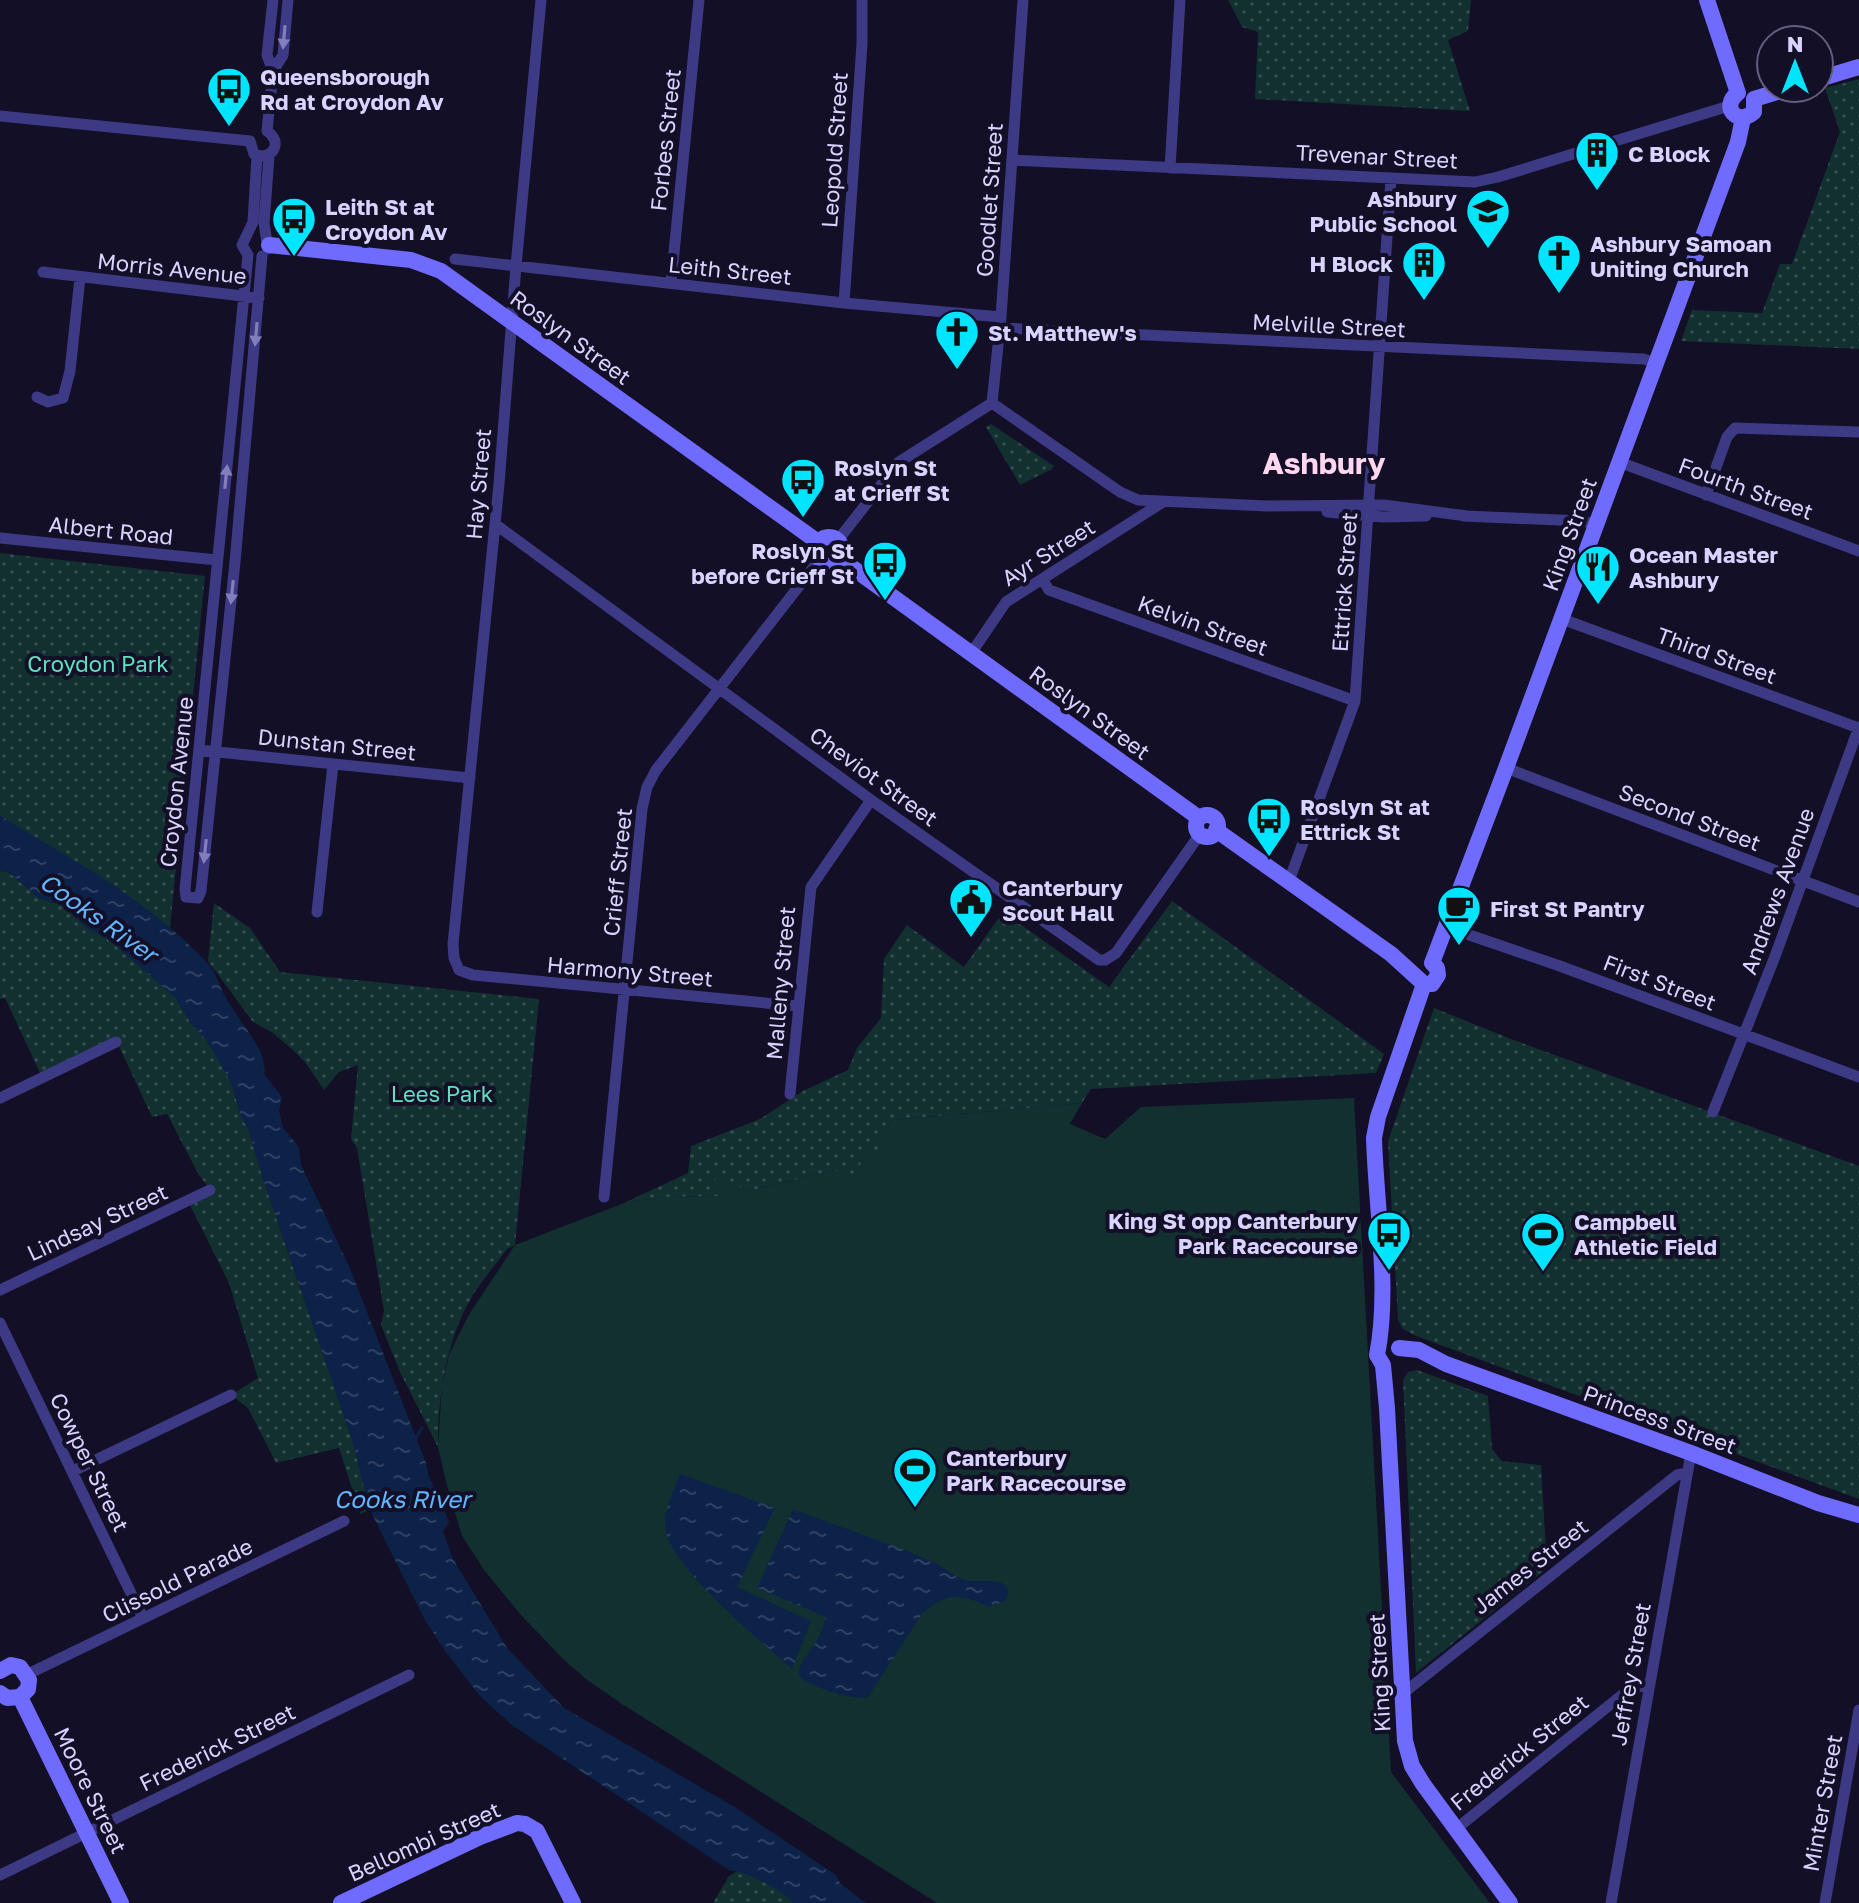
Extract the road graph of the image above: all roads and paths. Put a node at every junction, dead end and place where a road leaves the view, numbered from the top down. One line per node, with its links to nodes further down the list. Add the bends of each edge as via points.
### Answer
1 (273, 0): 10 (street, via 267,55)
2 (288, 0): 10 (street, one-way to 10, via 283,55)
3 (541, 0): 25 (street, Hay Street)
4 (699, 0): 28 (street, Forbes Street)
5 (862, 0): 31 (street, Leopold Street)
6 (1023, 0): 18 (street, Goodlet Street)
7 (1180, 0): 19 (street)
8 (1707, 0): 13 (street)
9 (1859, 67): 11 (street)
10 (273, 71): 15 (street)
11 (1835, 74)
12 (1755, 96): 13 (street, Trevenar Street)
13 (1740, 100): 20 (street, Trevenar Street, via 1487,180); 35 (street, King Street, via 1754,112 1743,118)
14 (0, 116): 16 (street)
15 (267, 131): 16 (street, via 256,132); 17 (street, via 276,143)
16 (250, 141): 17 (street, via 250,148)
17 (263, 156): 21 (street); 22 (street, Croydon Avenue)
18 (1012, 160): 19 (street, Trevenar Street); 33 (street, Goodlet Street)
19 (1170, 168): 20 (street, Trevenar Street)
20 (1391, 179): 34 (street, Ettrick Street)
21 (250, 232): 22 (street, via 258,231); 23 (street, Croydon Avenue, via 242,245)
22 (265, 245): 23 (street); 30 (street, Croydon Avenue); 32 (street, Roslyn Street, via 423,263)
23 (248, 255): 29 (street, Croydon Avenue)
24 (455, 259): 25 (street, Leith Street)
25 (516, 266): 28 (street, Leith Street); 32 (street, Hay Street)
26 (43, 272): 27 (street, Morris Avenue)
27 (80, 278): 29 (street, Morris Avenue); 36 (street, Morris Avenue, via 63,398 48,402)
28 (671, 283): 31 (street, Leith Street)
29 (243, 295): 30 (street, Morris Avenue); 38 (street, Croydon Avenue)
30 (259, 298): 39 (street, Croydon Avenue, one-way to 39)
31 (844, 303): 33 (street, Leith Street)
32 (512, 322): 45 (street, Hay Street); 49 (street, Roslyn Street)
33 (1001, 322): 34 (street, Melville Street); 37 (street, Goodlet Street)
34 (1380, 348): 35 (street, Melville Street); 44 (street, Ettrick Street)
35 (1656, 362): 41 (street, King Street)
36 (37, 397)
37 (992, 403): 43 (street, via 1120,492); 48 (street, via 899,462)
38 (231, 426): 39 (street); 52 (street, Croydon Avenue, one-way to 38)
39 (247, 427): 60 (street, Croydon Avenue, one-way to 60)
40 (1859, 432): 42 (street, via 1735,428)
41 (1619, 462): 42 (street, Fourth Street); 46 (street, King Street)
42 (1706, 495): 50 (street, Fourth Street)
43 (1163, 502): 44 (street); 53 (street, Ayr Street)
44 (1369, 511): 46 (street); 57 (street, Ettrick Street)
45 (495, 524): 56 (street, Cheviot Street); 63 (street, Hay Street)
46 (1597, 525): 54 (street, King Street)
47 (0, 538): 52 (street, Albert Road)
48 (838, 540): 49 (street, via 827,537); 51 (street)
49 (819, 551): 51 (street, via 827,563); 56 (street, Crieff Street)
50 (1859, 551)
51 (839, 558): 55 (street, Roslyn Street)
52 (217, 560): 59 (street, Croydon Avenue)
53 (1042, 579): 55 (street, Ayr Street, via 1006,602); 57 (street, Kelvin Street, via 1049,590)
54 (1562, 619): 58 (street, Third Street); 62 (street, King Street)
55 (972, 652): 65 (street, Roslyn Street)
56 (721, 689): 64 (street, Cheviot Street); 73 (street, Crieff Street, via 647,787)
57 (1355, 701): 66 (street, Ettrick Street)
58 (1859, 728): 67 (street, Andrews Avenue)
59 (199, 750): 60 (street, Dunstan Street); 60 (street, Croydon Avenue, one-way to 59, via 201,891 192,900 185,893)
60 (215, 752): 61 (street, Dunstan Street)
61 (333, 764): 63 (street, Dunstan Street); 69 (street)
62 (1506, 768): 67 (street, Second Street); 70 (street, King Street)
63 (470, 778): 71 (street, Hay Street, via 453,944)
64 (871, 800): 65 (street, Cheviot Street, via 1099,960 1116,953); 74 (street, Malleny Street, via 811,887)
65 (1205, 827): 66 (street, Roslyn Street)
66 (1289, 881): 72 (street, Roslyn Street)
67 (1802, 881): 68 (street, Second Street); 75 (street, Andrews Avenue)
68 (1859, 902)
69 (317, 912)
70 (1446, 927): 72 (street, King Street); 75 (street, First Street)
71 (459, 970): 73 (street, Harmony Street)
72 (1423, 972): 85 (street, King Street, via 1375,1127 1382,1297)
73 (625, 990): 74 (street, Harmony Street); 82 (street, Crieff Street)
74 (797, 1006): 78 (street, Malleny Street)
75 (1745, 1036): 77 (street, First Street); 80 (street, Andrews Avenue)
76 (116, 1042): 79 (street)
77 (1859, 1077)
78 (790, 1094)
79 (0, 1098)
80 (1713, 1112)
81 (210, 1190): 83 (street, Lindsay Street)
82 (604, 1197)
83 (0, 1290)
84 (0, 1323): 88 (street, Cowper Street)
85 (1391, 1354): 87 (street, Princess Street, via 1446,1364); 98 (street, King Street, via 1387,1408)
86 (231, 1395): 88 (street)
87 (1691, 1453): 89 (street, Jeffrey Street); 90 (street, Princess Street)
88 (73, 1471): 92 (street, Cowper Street)
89 (1687, 1473): 96 (street, Jeffrey Street); 98 (street, James Street, via 1677,1475)
90 (1859, 1515)
91 (344, 1521): 92 (street, Clissold Parade)
92 (143, 1618): 94 (street, Clissold Parade)
93 (2, 1664): 94 (street)
94 (28, 1674): 99 (street, via 29,1686)
95 (409, 1675): 102 (street, Frederick Street)
96 (1649, 1683): 101 (street, Frederick Street, via 1627,1691); 108 (street, Jeffrey Street)
97 (0, 1693): 99 (street)
98 (1401, 1695): 101 (street, King Street, via 1412,1766)
99 (20, 1697): 102 (street, Moore Street)
100 (1859, 1710): 109 (street, Minter Street)
101 (1456, 1829): 107 (street, King Street)
102 (87, 1833): 103 (street, Frederick Street); 104 (street, Moore Street)
103 (0, 1875)
104 (121, 1903)
105 (341, 1903): 106 (street, Bellombi Street, via 508,1824 537,1831)
106 (573, 1903)
107 (1510, 1903)
108 (1611, 1903)
109 (1825, 1903)

